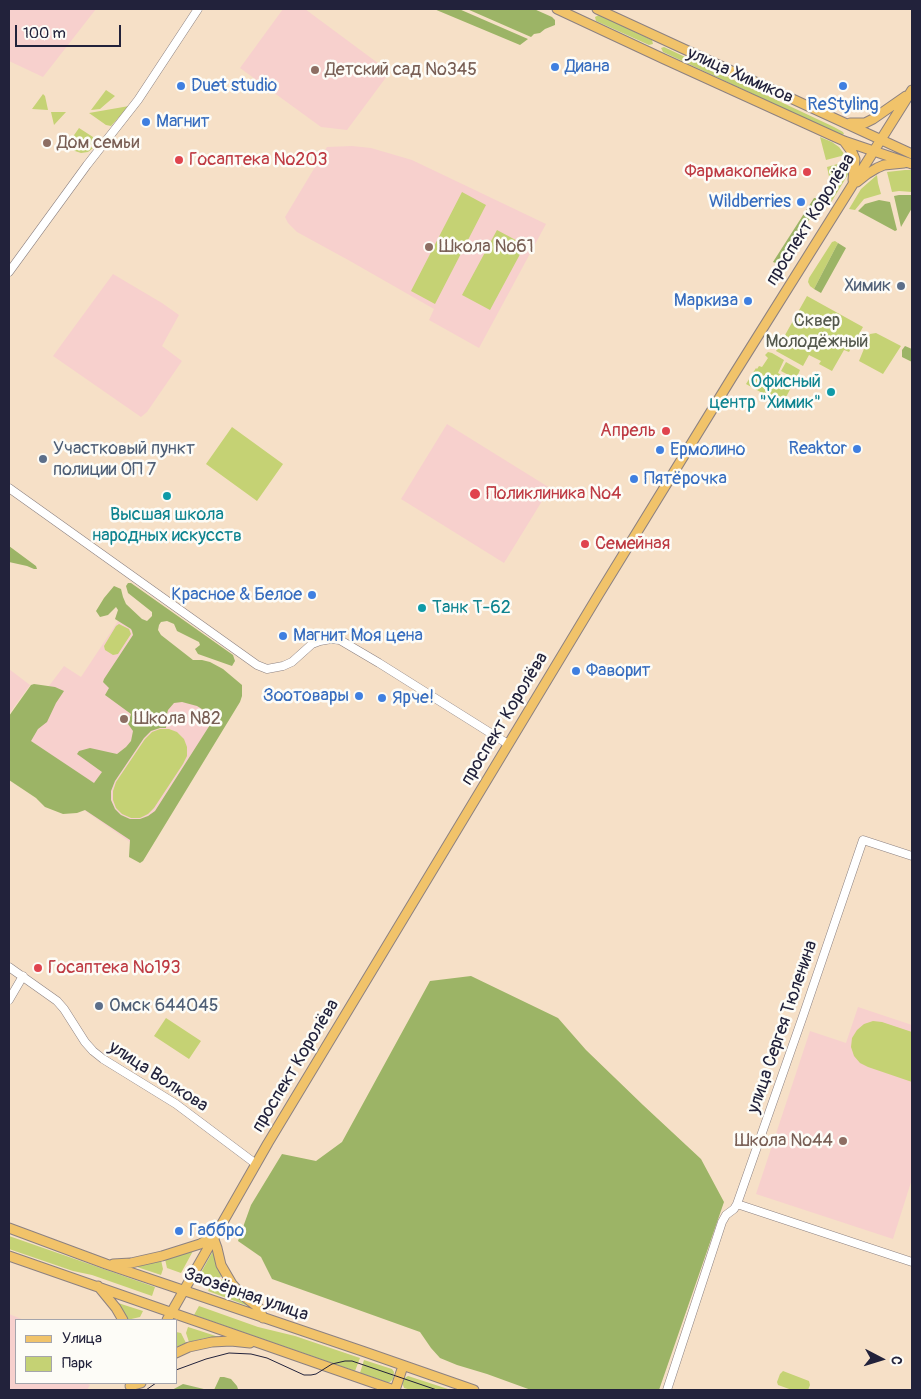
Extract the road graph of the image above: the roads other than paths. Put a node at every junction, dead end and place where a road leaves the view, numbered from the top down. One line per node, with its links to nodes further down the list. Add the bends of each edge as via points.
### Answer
1 (198, 9): 15 (street, via 138,100)
2 (557, 9): 4 (main road, улица Химиков)
3 (597, 9): 4 (main road); 5 (main road, улица Химиков)
4 (589, 24): 6 (main road, улица Химиков)
5 (664, 39): 6 (main road); 8 (main road, улица Химиков)
6 (656, 55): 10 (main road, улица Химиков)
7 (911, 92): 8 (main road, via 865,123); 9 (main road, проспект Королёва)
8 (843, 122): 9 (main road, улица Химиков)
9 (881, 140): 11 (main road, проспект Королёва); 12 (main road, улица Химиков)
10 (844, 142): 11 (main road, улица Химиков); 14 (main road, via 854,159)
11 (873, 152): 13 (main road, улица Химиков); 14 (main road, проспект Королёва)
12 (912, 154)
13 (912, 164): 14 (main road, via 884,165)
14 (851, 187): 17 (main road, проспект Королёва)
15 (9, 272)
16 (9, 488): 17 (street, via 257,665 267,669 283,666 312,644 340,640)
17 (508, 744): 22 (main road, проспект Королёва)
18 (912, 856): 23 (street, улица Сергея Тюленина, via 863,840)
19 (9, 967): 20 (street, улица Волкова)
20 (23, 976): 21 (street); 22 (street, улица Волкова, via 57,1001 93,1051 176,1104)
21 (9, 1000)
22 (256, 1164): 25 (main road, проспект Королёва)
23 (737, 1204): 27 (street); 39 (street, улица Сергея Тюленина, via 722,1222)
24 (9, 1228): 28 (main road, Заозёрная улица)
25 (213, 1237): 28 (main road, via 162,1256); 30 (main road, проспект Королёва); 32 (main road, via 221,1265 232,1284 259,1308)
26 (9, 1256): 29 (main road)
27 (912, 1262)
28 (106, 1264): 30 (main road, Заозёрная улица)
29 (98, 1286): 31 (main road); 33 (main road)
30 (183, 1291): 31 (main road, проспект Королёва); 32 (main road, Заозёрная улица)
31 (169, 1316): 34 (main road)
32 (263, 1318): 36 (main road, Заозёрная улица)
33 (122, 1319)
34 (262, 1344): 35 (main road, via 212,1342); 37 (main road)
35 (178, 1352)
36 (403, 1366): 37 (main road); 38 (main road, Заозёрная улица)
37 (394, 1390)
38 (474, 1390)
39 (667, 1390)

